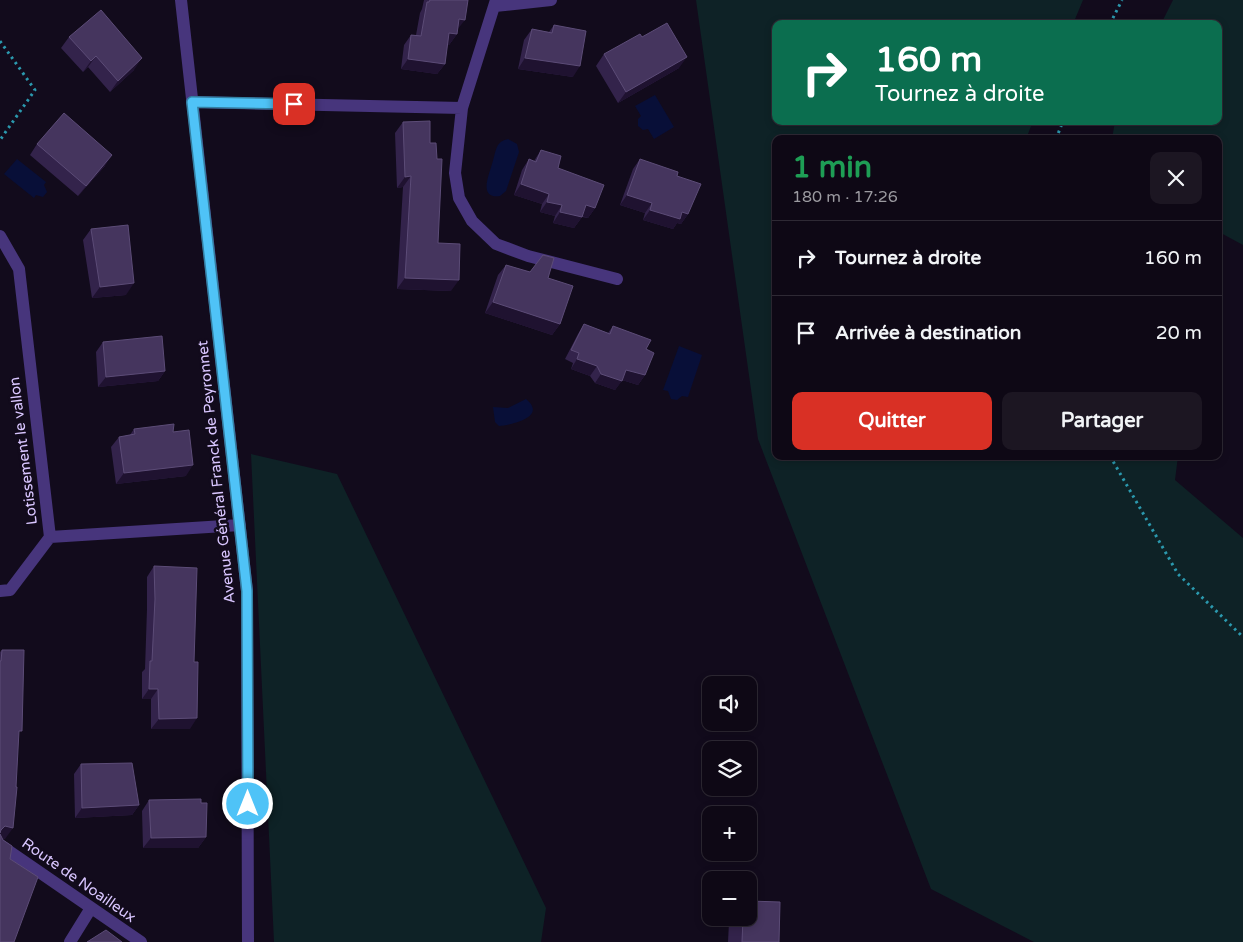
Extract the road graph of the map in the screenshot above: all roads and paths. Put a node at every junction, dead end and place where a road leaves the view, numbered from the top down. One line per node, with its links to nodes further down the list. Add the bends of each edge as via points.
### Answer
1 (181, 0): 7 (street, Avenue Général Franck de Peyronnet)
2 (551, 0): 4 (street)
3 (1122, 0): 5 (path)
4 (496, 3): 8 (street)
5 (1112, 20)
6 (0, 41): 9 (path, via 35,90)
7 (192, 102): 8 (street); 13 (street, Avenue Général Franck de Peyronnet)
8 (462, 108): 11 (street, via 456,173 458,198 472,221 496,244 528,256)
9 (0, 140)
10 (0, 236): 14 (street, Lotissement le vallon, via 19,269)
11 (618, 279)
12 (1112, 460): 16 (path, via 1178,574)
13 (240, 525): 14 (street, Lotissement le vallon); 21 (street, Avenue Général Franck de Peyronnet, via 247,591)
14 (50, 536): 15 (street, via 10,590)
15 (0, 591)
16 (1243, 637)
17 (0, 845): 18 (street, Route de Noailleux)
18 (91, 908): 19 (street); 20 (street, Route de Noailleux)
19 (70, 942)
20 (140, 942)
21 (248, 942)

